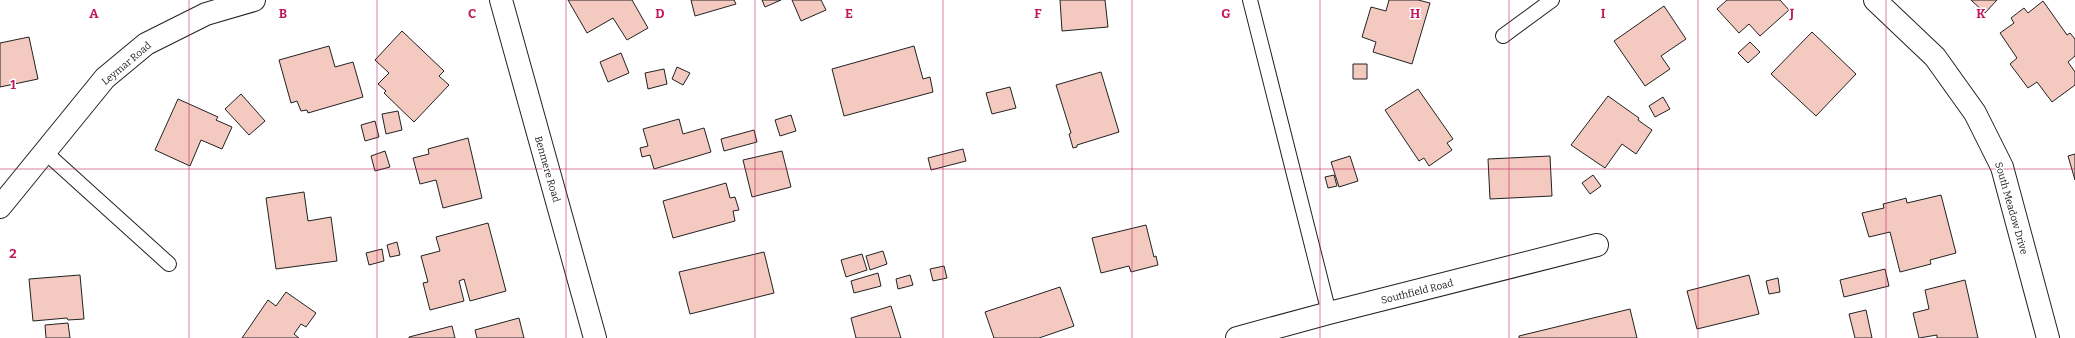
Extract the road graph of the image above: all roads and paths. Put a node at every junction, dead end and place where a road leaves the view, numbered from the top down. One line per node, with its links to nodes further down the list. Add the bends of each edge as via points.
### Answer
1 (254, 0): 7 (street, Leymar Road, via 206,14 146,44 105,78)
2 (501, 0): 12 (street, Benmere Road)
3 (1250, 0): 11 (lane)
4 (1552, 0): 6 (lane)
5 (1874, 0): 14 (street, South Meadow Drive, via 1935,57 1975,113 2002,167)
6 (1503, 36)
7 (45, 152): 8 (street, Leymar Road); 10 (lane)
8 (0, 207)
9 (1597, 245): 11 (street, Southfield Road)
10 (169, 264)
11 (1330, 313): 13 (street, Southfield Road)
12 (595, 338)
13 (1237, 338)
14 (2048, 338)

